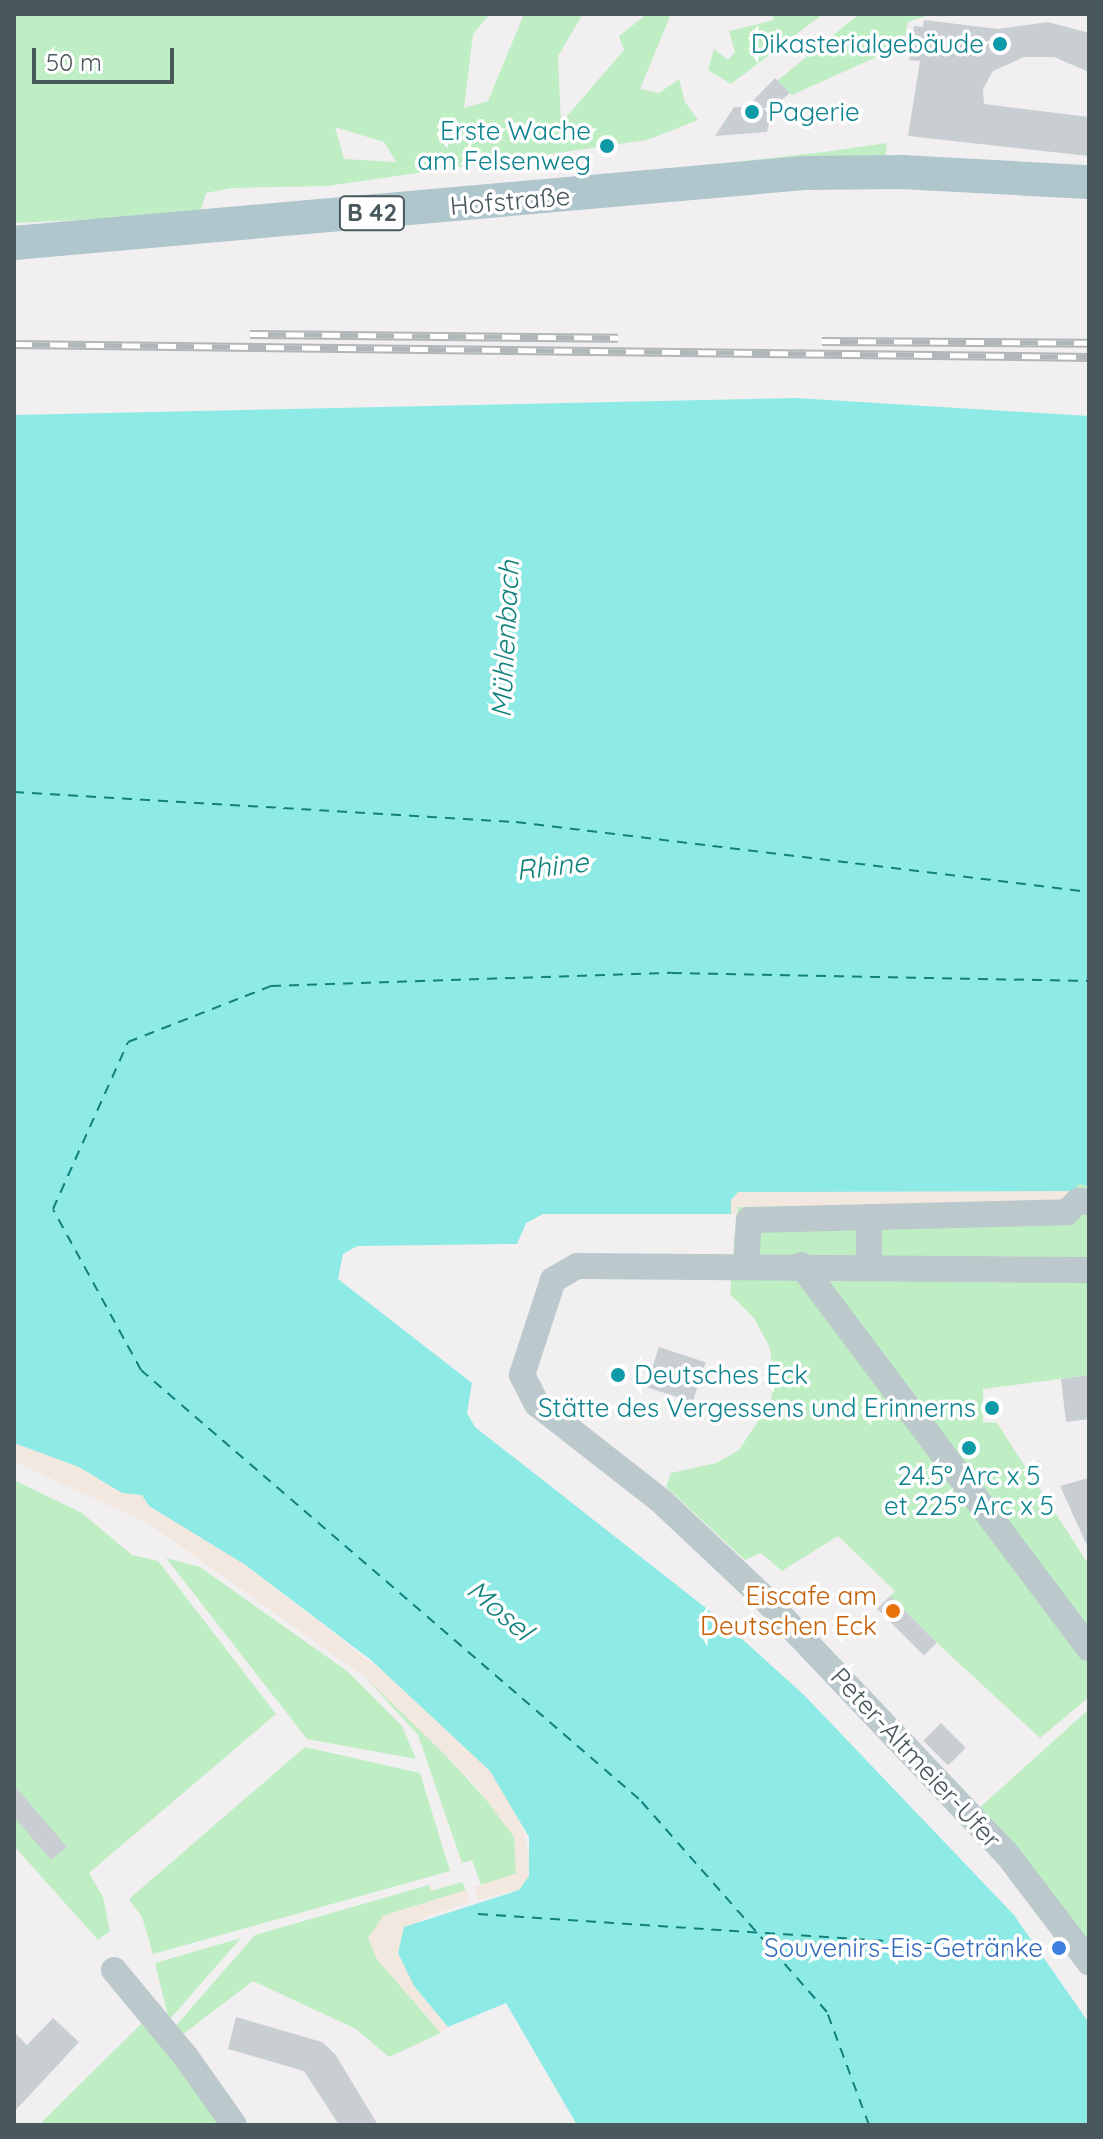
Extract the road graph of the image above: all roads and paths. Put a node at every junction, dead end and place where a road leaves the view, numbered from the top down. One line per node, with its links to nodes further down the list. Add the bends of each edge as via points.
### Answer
1 (1089, 182): 3 (main road, Hofstraße / B 42, via 902,172 804,173)
2 (1089, 203): 3 (main road, Hofstraße / B 42, via 967,191 855,191 138,253)
3 (21, 242)
4 (1089, 1202): 5 (street, via 1078,1201 1067,1212)
5 (869, 1219): 6 (street, via 763,1220); 8 (street)
6 (754, 1265): 7 (street); 11 (street, Peter-Altmeier-Ufer, via 580,1258 553,1280 523,1366 533,1415 660,1500 761,1595 968,1810)
7 (801, 1265): 8 (street); 10 (street)
8 (869, 1267): 9 (street)
9 (1089, 1270)
10 (1089, 1648)
11 (1089, 1962)
12 (114, 1970): 13 (street)
13 (234, 2125)

